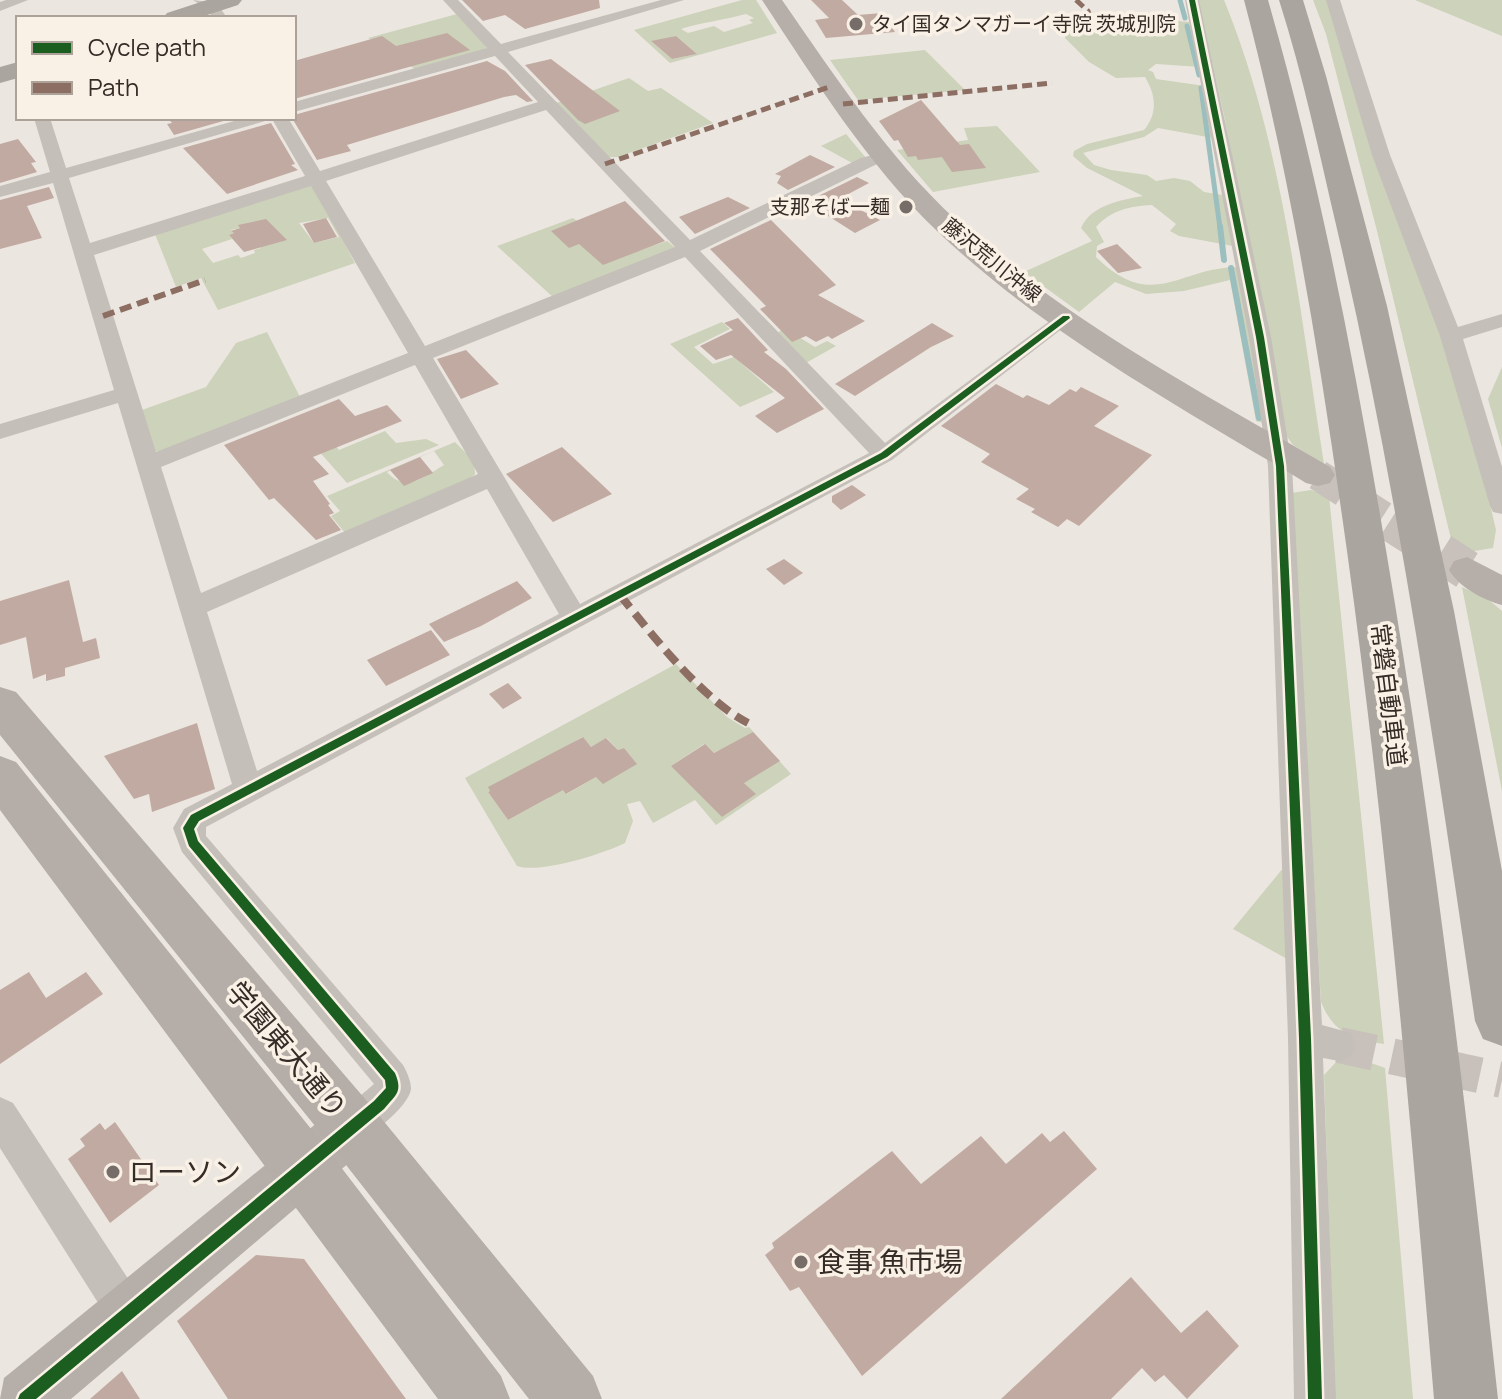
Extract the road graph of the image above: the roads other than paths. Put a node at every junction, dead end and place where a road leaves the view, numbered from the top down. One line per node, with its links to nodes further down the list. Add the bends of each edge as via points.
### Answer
1 (21, 0): 12 (street)
2 (450, 0): 15 (street)
3 (677, 0): 15 (street)
4 (772, 0): 21 (main road, 藤沢荒川沖線)
5 (1192, 0): 34 (street)
6 (1233, 0): 24 (highway)
7 (1256, 0): 24 (highway, 常磐自動車道)
8 (1291, 0): 14 (highway)
9 (1300, 0): 14 (highway)
10 (1333, 0): 30 (street, via 1381,155)
11 (216, 6): 13 (highway)
12 (0, 7)
13 (182, 16)
14 (1306, 44): 47 (highway, via 1393,406 1443,663)
15 (497, 48): 16 (street); 17 (street)
16 (549, 104): 23 (street); 26 (street)
17 (296, 106)
18 (43, 120): 22 (street)
19 (257, 120): 22 (street)
20 (281, 120): 23 (street)
21 (884, 157): 26 (street); 28 (main road, 藤沢荒川沖線, via 960,238)
22 (58, 175): 25 (street); 27 (street)
23 (315, 178): 27 (street); 31 (street)
24 (1303, 184): 56 (highway, 常磐自動車道, via 1384,658 1437,1097)
25 (0, 192)
26 (686, 250): 31 (street); 35 (street)
27 (83, 252): 32 (street)
28 (1066, 318): 34 (main road, 藤沢荒川沖線); 35 (street)
29 (1502, 320): 30 (street)
30 (1451, 336): 39 (street)
31 (418, 357): 36 (street); 38 (street)
32 (127, 393): 33 (street); 36 (street)
33 (0, 432)
34 (1278, 451): 37 (main road, 藤沢荒川沖線); 55 (street, via 1322,1042)
35 (884, 455): 43 (street)
36 (149, 463): 42 (street)
37 (1318, 475)
38 (491, 478): 42 (street); 43 (street)
39 (1502, 506)
40 (1467, 570): 41 (main road)
41 (1502, 592)
42 (193, 607): 46 (street)
43 (575, 618): 46 (street)
44 (0, 704): 49 (main road, 学園東大通り)
45 (0, 775): 50 (main road)
46 (248, 789): 49 (street, via 195,818 188,828 193,843 391,1077 393,1090)
47 (1502, 1021)
48 (3, 1125): 51 (street)
49 (352, 1127): 50 (main road); 54 (main road, 学園東大通り)
50 (303, 1166): 51 (main road); 53 (main road)
51 (128, 1314): 52 (main road)
52 (25, 1399)
53 (478, 1399)
54 (570, 1399)
55 (1315, 1399)
56 (1466, 1399)

